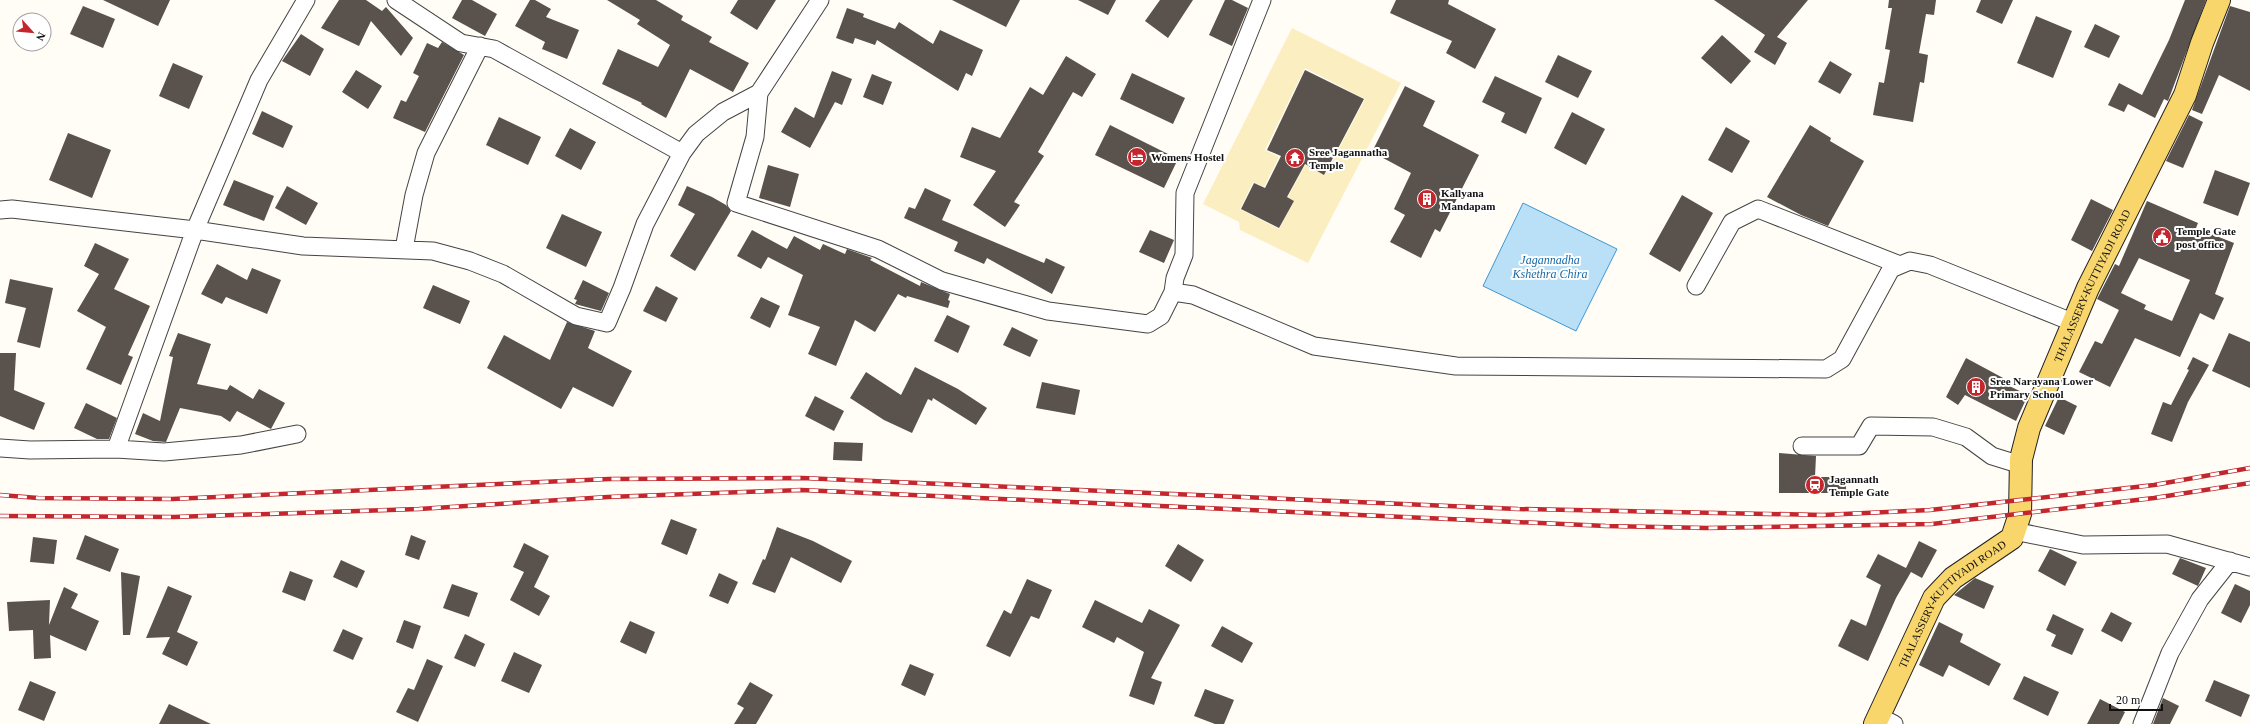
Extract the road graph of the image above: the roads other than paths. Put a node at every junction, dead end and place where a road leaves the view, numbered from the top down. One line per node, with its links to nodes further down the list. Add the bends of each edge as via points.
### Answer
1 (306, 0): 10 (street, via 259,80)
2 (396, 0): 6 (street, via 461,43)
3 (820, 0): 7 (street)
4 (1262, 0): 14 (street, via 1186,193 1184,255 1175,278)
5 (2219, 0): 15 (main road, THALASSERY-KUTTIYADI ROAD, via 2185,95)
6 (480, 46): 8 (street, via 494,49); 11 (street, via 426,153 414,195)
7 (759, 93): 8 (street, via 723,112 696,134); 14 (street, via 755,137 736,203 878,248 942,281 1048,311 1148,324 1161,316)
8 (682, 153): 11 (street, via 645,224 607,323 576,316 503,274 470,261 433,251)
9 (0, 210): 10 (street, via 12,209)
10 (195, 230): 11 (street, via 303,246); 19 (street)
11 (404, 249)
12 (1900, 265): 13 (street, via 1758,209 1732,222); 14 (street, via 1891,269 1842,359 1826,370 1456,366 1314,346 1193,295); 15 (street, via 1910,261 1930,265)
13 (1696, 286)
14 (1173, 292)
15 (2072, 322): 20 (main road, THALASSERY-KUTTIYADI ROAD, via 2029,428)
16 (297, 434): 19 (street, via 241,445 164,452)
17 (1802, 446): 20 (street, via 1859,446 1871,426 1933,427 1966,438 1992,456)
18 (0, 448): 19 (street)
19 (116, 449)
20 (2021, 464): 21 (main road, THALASSERY-KUTTIYADI ROAD, via 2020,514)
21 (2014, 531): 22 (street, via 2083,544 2167,544); 24 (main road, THALASSERY-KUTTIYADI ROAD, via 2012,538 1953,578 1934,598)
22 (2230, 561): 23 (street); 25 (street, via 2200,599 2170,654)
23 (2250, 567)
24 (1882, 721)
25 (2142, 724)

